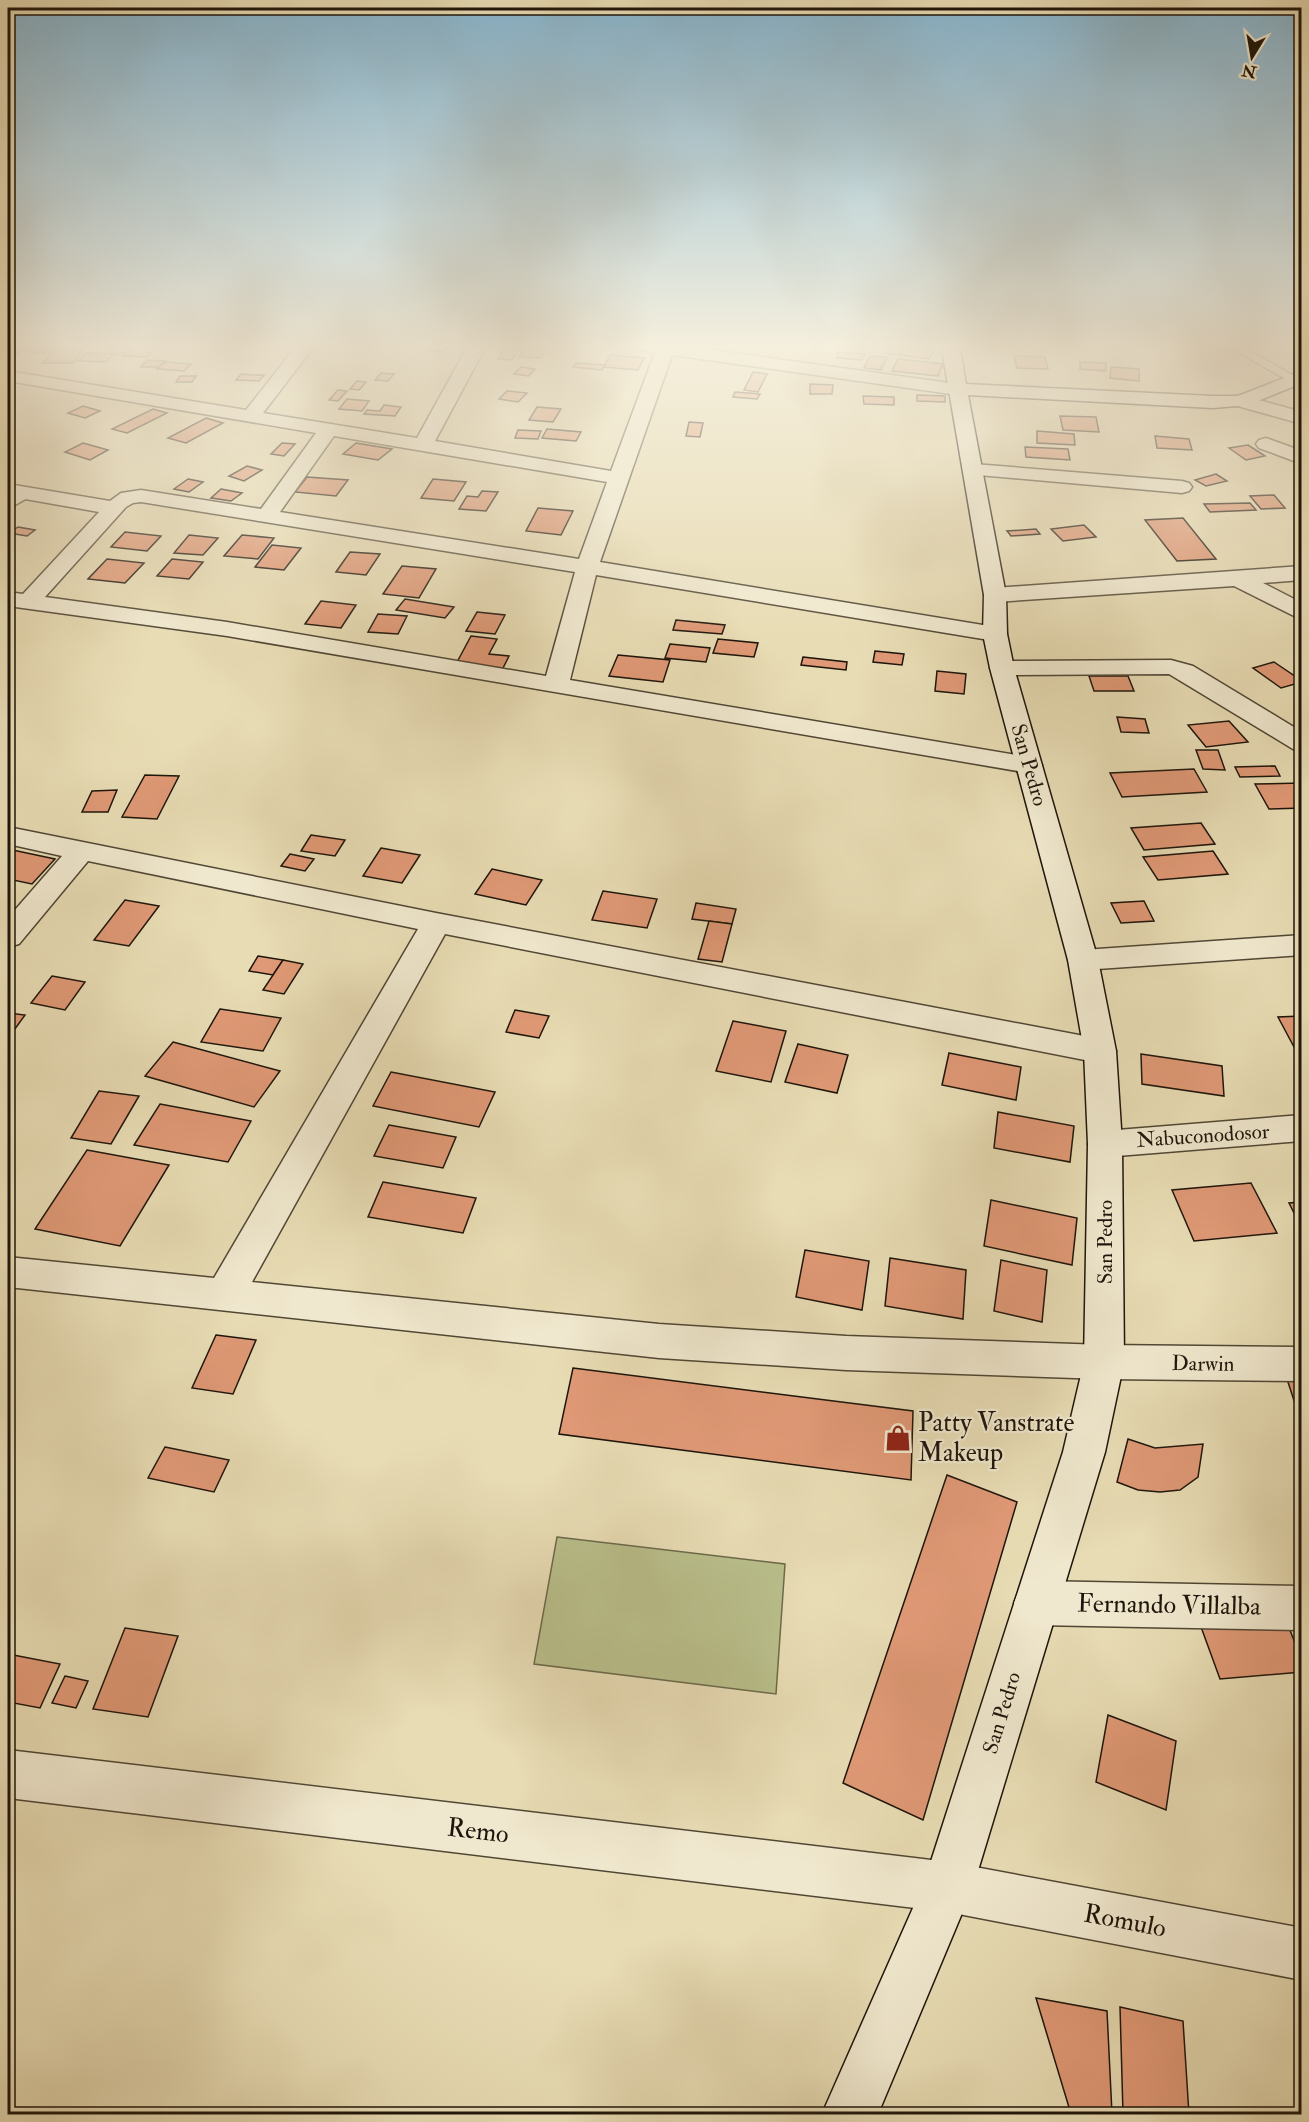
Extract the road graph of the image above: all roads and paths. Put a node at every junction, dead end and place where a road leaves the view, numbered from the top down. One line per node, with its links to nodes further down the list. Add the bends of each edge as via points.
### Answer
1 (319, 443): 14 (street)
2 (418, 443): 5 (street)
3 (632, 443): 9 (street)
4 (969, 443): 8 (street, San Pedro)
5 (424, 444): 9 (street)
6 (1266, 444): 7 (street)
7 (1302, 458)
8 (974, 470): 10 (street); 18 (street, San Pedro)
9 (619, 478): 15 (street)
10 (1182, 487)
11 (17, 491): 12 (lane); 13 (street)
12 (8, 505)
13 (115, 508): 14 (street, via 128,497 141,496); 19 (street)
14 (266, 516): 15 (street)
15 (587, 567): 21 (street); 23 (street)
16 (1302, 573): 17 (street)
17 (1238, 579): 18 (street); 20 (street)
18 (995, 595): 21 (street, San Pedro)
19 (14, 602): 23 (street, via 226,629)
20 (1302, 613)
21 (995, 634): 22 (street, San Pedro)
22 (1002, 668): 24 (street, via 1171,667 1184,671); 25 (street, San Pedro)
23 (556, 685): 25 (street)
24 (1302, 743)
25 (1029, 765): 31 (street, San Pedro)
26 (8, 836): 27 (street)
27 (82, 850): 28 (street); 29 (street)
28 (436, 923): 32 (street); 36 (street)
29 (8, 937)
30 (1302, 945): 31 (street)
31 (1083, 960): 32 (street, San Pedro)
32 (1101, 1051): 34 (street, San Pedro)
33 (1302, 1128): 34 (street, Nabuconodosor)
34 (1104, 1144): 37 (street, San Pedro)
35 (8, 1272): 36 (street, Darwin)
36 (224, 1296): 37 (street, Darwin, via 659,1341 846,1353)
37 (1104, 1362): 38 (street, Darwin); 39 (street, San Pedro, via 1084,1452)
38 (1302, 1364)
39 (1036, 1603): 40 (street, Fernando Villalba); 42 (street, San Pedro)
40 (1302, 1608)
41 (8, 1774): 42 (street, Remo)
42 (948, 1887): 43 (street, Romulo); 44 (street, San Pedro)
43 (1302, 1954)
44 (850, 2115)

